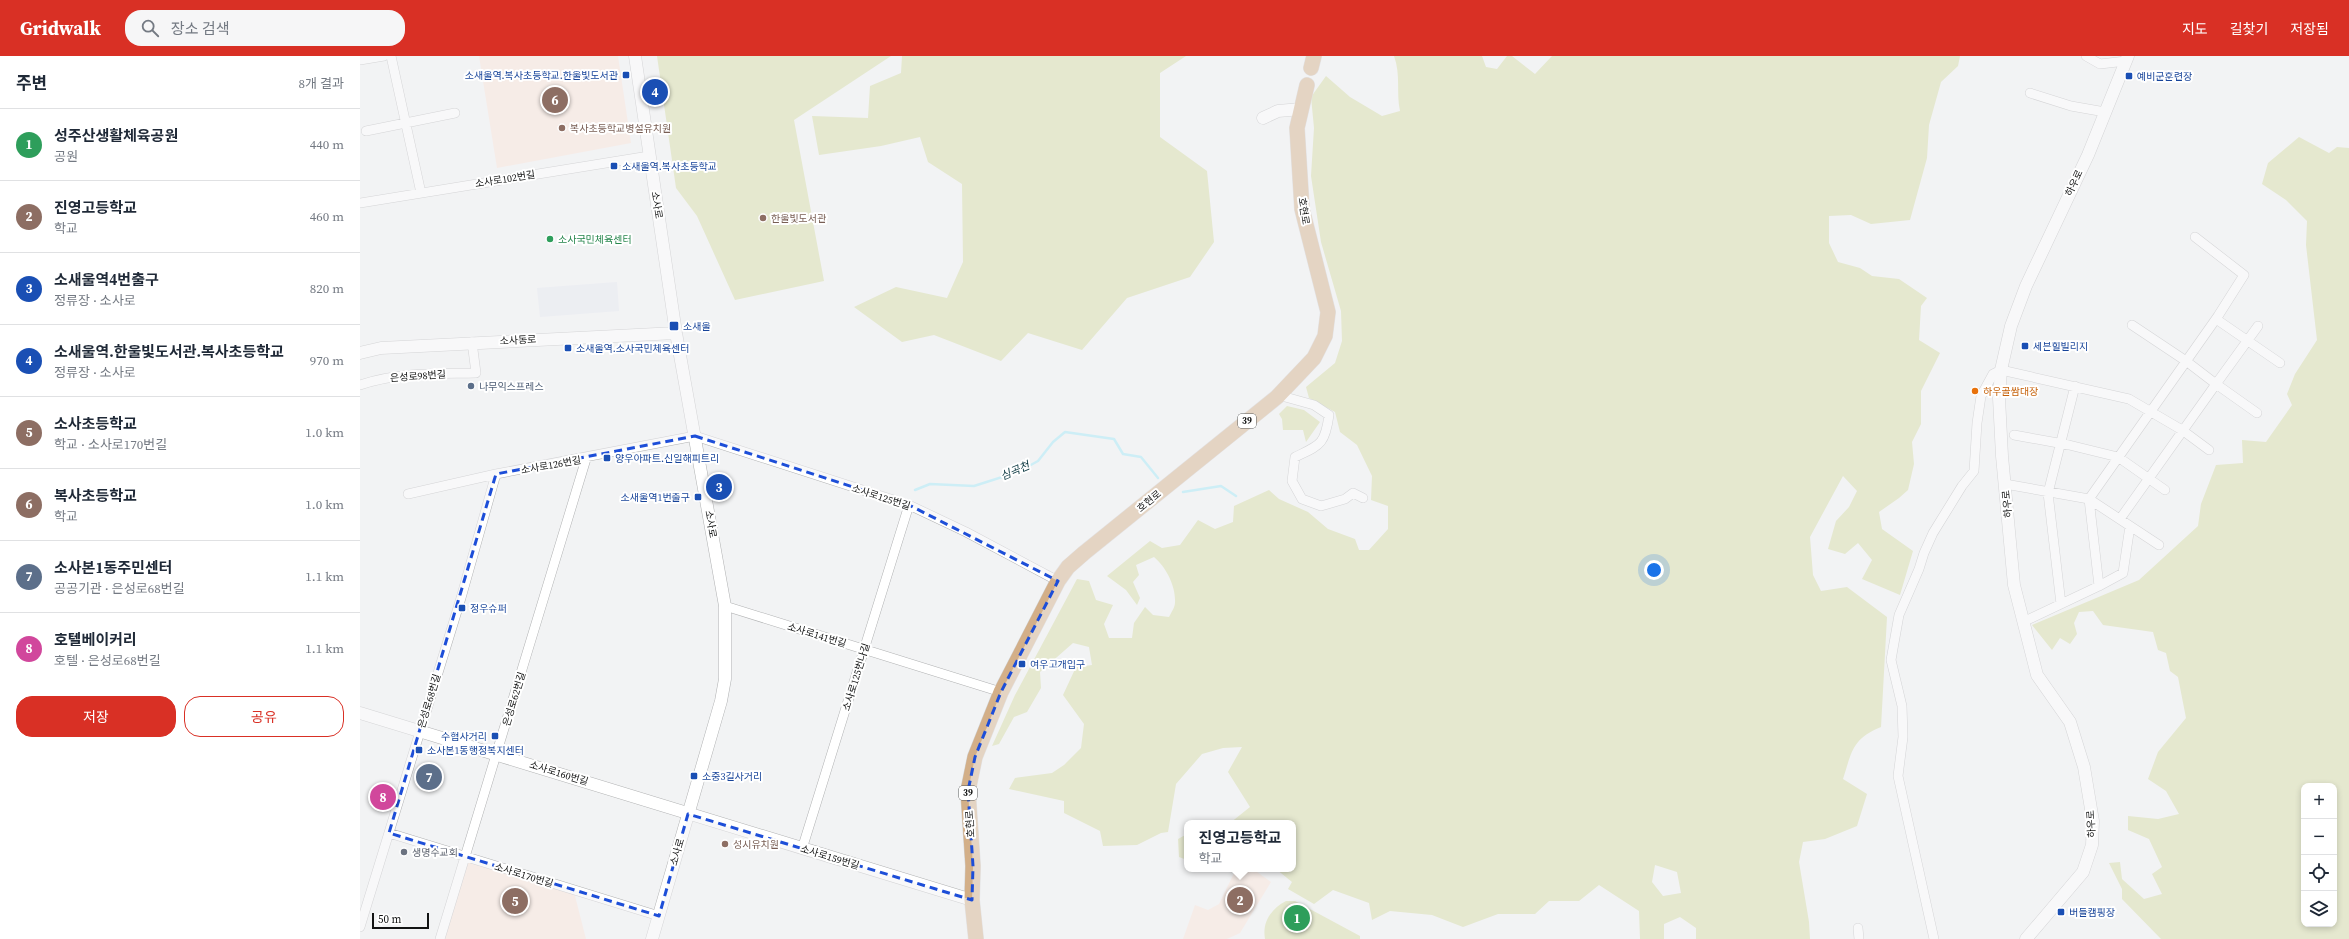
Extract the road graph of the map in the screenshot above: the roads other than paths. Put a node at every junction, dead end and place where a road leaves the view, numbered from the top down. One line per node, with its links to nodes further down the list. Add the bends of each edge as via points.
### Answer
1 (384, 56): 6 (street)
2 (391, 56): 13 (street)
3 (635, 56): 15 (street, 소사로)
4 (2086, 56): 5 (street, via 2100,64)
5 (2127, 58): 10 (street, 하우로)
6 (360, 60)
7 (1307, 85): 9 (main road, 호현로 / 39)
8 (2030, 94): 10 (street, via 2071,106)
9 (1301, 109): 12 (street, via 1278,111); 32 (main road, 호현로 / 39, via 1297,128 1302,209 1328,312 1325,336 1314,358)
10 (2105, 112): 28 (street, 하우로, via 2088,155 2026,286 2011,326)
11 (455, 113): 13 (street)
12 (1263, 118)
13 (406, 123): 14 (street); 16 (street)
14 (366, 131)
15 (649, 156): 16 (street, 소사로102번길); 22 (street, 소사로)
16 (421, 193): 17 (street, 소사로102번길)
17 (360, 203)
18 (2195, 238): 19 (street, via 2244,275)
19 (2216, 319): 23 (street); 26 (street)
20 (2132, 325): 26 (street)
21 (2258, 326): 23 (street)
22 (676, 332): 24 (street, 소사동로); 37 (street, 소사로)
23 (2247, 341): 27 (street); 29 (street)
24 (472, 342): 25 (street, 소사동로, via 381,348); 30 (street, 은성로98번길, via 476,373 411,375 378,379)
25 (360, 353)
26 (2186, 361): 29 (street); 33 (street)
27 (2280, 363)
28 (2001, 370): 31 (street); 44 (street, 하우로, via 1999,398); 76 (street, via 1993,374 1981,396 1974,471 1933,533 1924,553 1899,615 1891,660 1902,706 1898,776)
29 (2216, 384): 34 (street); 35 (street)
30 (360, 385)
31 (2075, 386): 33 (street, via 2129,399); 38 (street)
32 (1278, 395): 48 (street, via 1314,404 1329,415 1326,435 1317,446 1295,457 1292,481 1302,499 1321,506 1353,494); 54 (main road, 호현로 / 39, via 1084,553 1068,567)
33 (2151, 411): 35 (street); 40 (street)
34 (2257, 413)
35 (2182, 430): 39 (street); 43 (street)
36 (2014, 435): 38 (street)
37 (695, 436): 41 (street, 소사로126번길); 50 (street, 소사로125번길); 57 (street, 소사로)
38 (2061, 443): 40 (street); 46 (street)
39 (2209, 450)
40 (2118, 457): 43 (street); 49 (street)
41 (586, 459): 42 (street, 소사로126번길); 63 (street, 은성로62번길)
42 (496, 474): 47 (street, 소사로126번길); 62 (street, 은성로68번길, via 461,598)
43 (2148, 478): 45 (street); 51 (street)
44 (2005, 484): 46 (street); 58 (street, 하우로, via 2014,585)
45 (2165, 490)
46 (2048, 493): 49 (street); 56 (street)
47 (408, 494)
48 (1363, 498)
49 (2090, 499): 51 (street); 55 (street)
50 (909, 505): 54 (street, 소사로125번길); 59 (street, 소사로125번나길)
51 (2120, 519): 52 (street)
52 (2130, 526): 53 (street); 55 (street, via 2123,574)
53 (2159, 545)
54 (1058, 581): 60 (main road, 호현로 / 39)
55 (2099, 586): 56 (street)
56 (2061, 604): 58 (street)
57 (725, 606): 59 (street, 소사로141번길); 64 (street, 소사로, via 725,679 722,701)
58 (2023, 622): 77 (street, 하우로, via 2037,675 2070,722 2084,767 2093,821 2092,845 2084,872)
59 (865, 649): 60 (street, 소사로141번길); 66 (street, 소사로125번나길)
60 (1002, 692): 68 (main road, 호현로 / 39, via 975,757 968,792 973,866)
61 (360, 713): 62 (street, 소사로160번길)
62 (419, 731): 63 (street, 소사로160번길); 65 (street, 은성로68번길)
63 (496, 754): 64 (street, 소사로160번길); 67 (street, 은성로62번길)
64 (688, 814): 66 (street, 소사로159번길); 69 (street, 소사로)
65 (389, 833): 67 (street, 소사로170번길); 70 (street, 은성로68번길)
66 (802, 849): 68 (street, 소사로159번길)
67 (465, 857): 69 (street, 소사로170번길); 72 (street, 은성로62번길)
68 (972, 900): 74 (main road, 호현로 / 39)
69 (659, 916): 73 (street, 소사로)
70 (360, 927)
71 (1858, 928): 75 (street)
72 (440, 939)
73 (652, 939)
74 (976, 939)
75 (1859, 939)
76 (1934, 939)
77 (2026, 939)

